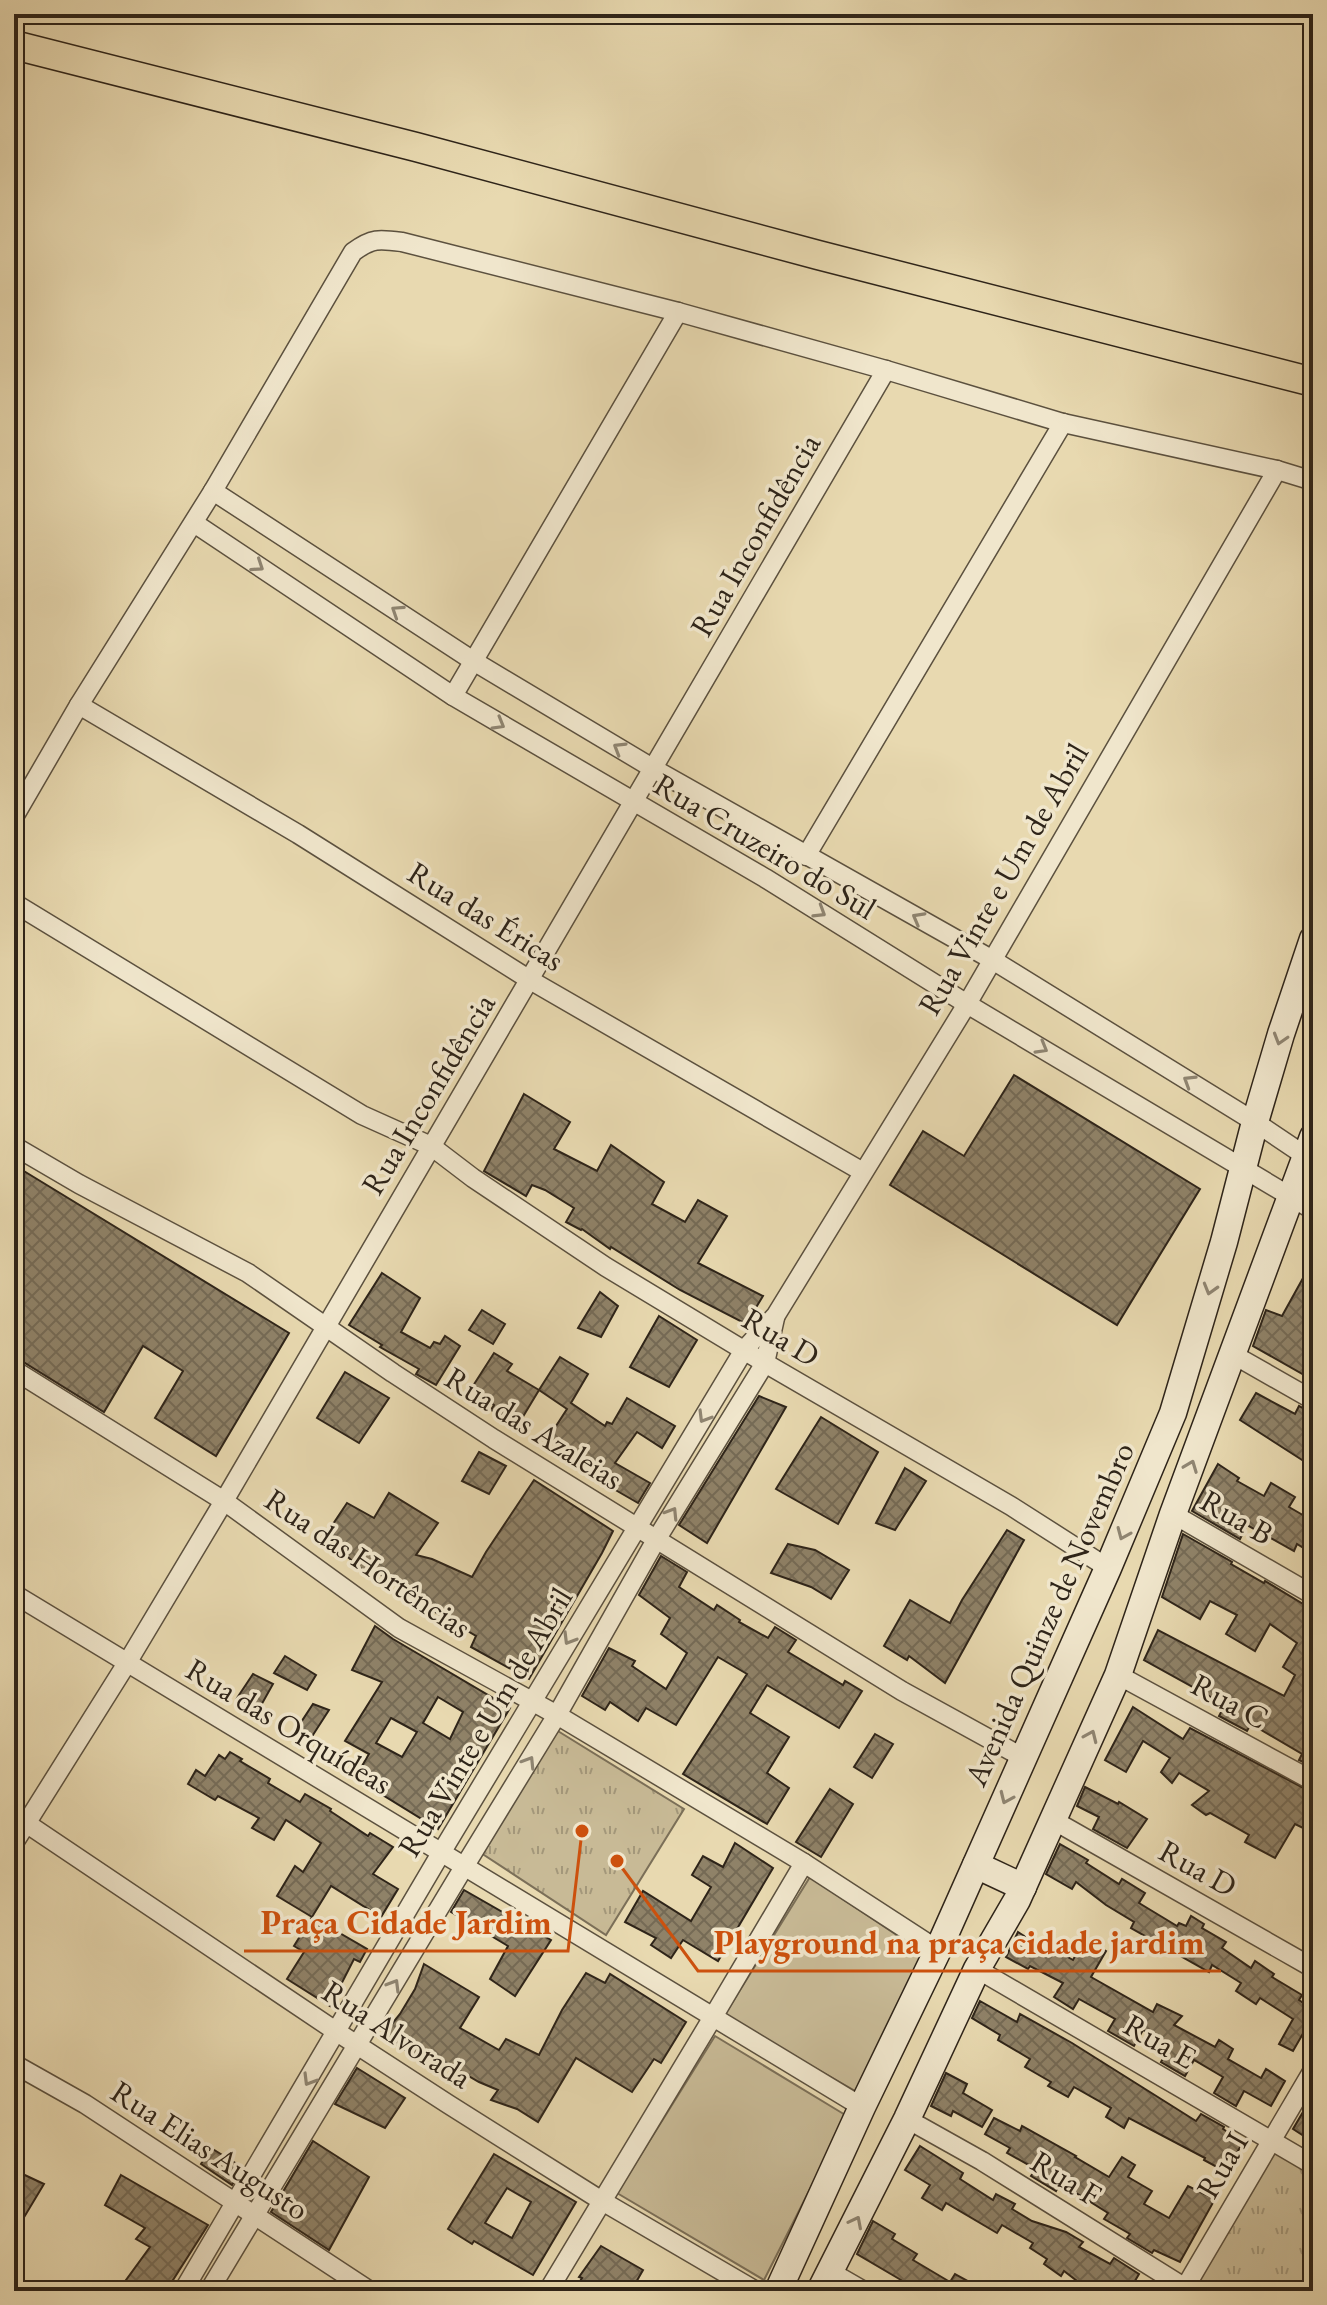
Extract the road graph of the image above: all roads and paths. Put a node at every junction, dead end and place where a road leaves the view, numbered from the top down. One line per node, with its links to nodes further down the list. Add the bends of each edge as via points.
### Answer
1 (14, 45): 4 (main road)
2 (678, 312): 3 (street); 8 (street, via 402,242 371,241 353,252); 10 (street)
3 (886, 370): 5 (street); 13 (street, Rua Inconfidência)
4 (1313, 382)
5 (1063, 423): 6 (street); 16 (street)
6 (1277, 470): 7 (street); 19 (street, Rua Vinte e Um de Abril)
7 (1313, 481)
8 (213, 491): 9 (street); 10 (street, Rua Cruzeiro do Sul, one-way to 8)
9 (194, 523): 11 (street, Rua Cruzeiro do Sul, one-way to 11); 12 (street)
10 (475, 662): 11 (street); 13 (street, Rua Cruzeiro do Sul, one-way to 10)
11 (453, 696): 14 (street, Rua Cruzeiro do Sul, one-way to 14)
12 (79, 705): 15 (street); 20 (street, Rua das Éricas)
13 (654, 769): 14 (street, Rua Inconfidência); 16 (street, Rua Cruzeiro do Sul)
14 (633, 802): 20 (street, Rua Inconfidência); 21 (street, Rua Cruzeiro do Sul, one-way to 21)
15 (14, 817)
16 (806, 856): 19 (street, Rua Cruzeiro do Sul, one-way to 16)
17 (14, 903): 24 (street, Rua D, via 362,1115)
18 (1313, 939): 22 (main road, Avenida Quinze de Novembro, one-way to 22)
19 (991, 959): 21 (street, Rua Vinte e Um de Abril); 22 (street, Rua Cruzeiro do Sul, one-way to 19)
20 (530, 980): 24 (street, Rua Inconfidência); 27 (street, Rua das Éricas)
21 (967, 1004): 26 (street, Rua Cruzeiro do Sul, one-way to 26); 27 (street, Rua Vinte e Um de Abril)
22 (1255, 1122): 25 (street, Rua Cruzeiro do Sul); 26 (main road, Avenida Quinze de Novembro)
23 (14, 1146): 30 (street, Rua das Azaleias, via 248,1273)
24 (431, 1146): 30 (street, Rua Inconfidência); 31 (street, Rua D, via 606,1267)
25 (1311, 1151): 28 (main road)
26 (1244, 1168): 28 (street, Rua Cruzeiro do Sul); 33 (main road, Avenida Quinze de Novembro, one-way to 33)
27 (863, 1172): 29 (street, Rua Vinte e Um de Abril)
28 (1302, 1204): 34 (main road)
29 (776, 1315): 31 (street, Rua Vinte e Um de Abril); 32 (street, Rua Vinte e Um de Abril)
30 (327, 1327): 37 (street, Rua Inconfidência); 39 (street, Rua das Azaleias)
31 (744, 1350): 32 (street, Rua D); 39 (street, Rua Vinte e Um de Abril, one-way to 39)
32 (765, 1363): 40 (street, Rua Vinte e Um de Abril, one-way to 32); 41 (street, Rua D)
33 (1188, 1364): 34 (main road); 41 (main road, Avenida Quinze de Novembro, one-way to 41)
34 (1230, 1364): 36 (street); 38 (main road, one-way to 34)
35 (14, 1370): 37 (street, Rua das Hortências)
36 (1313, 1400)
37 (224, 1501): 44 (street, Rua Inconfidência); 46 (street, Rua das Hortências, via 399,1628)
38 (1173, 1514): 43 (street, Rua B); 45 (main road)
39 (637, 1528): 40 (street, Rua das Azaleias); 46 (street, Rua Vinte e Um de Abril, one-way to 46)
40 (656, 1540): 47 (street, Rua Vinte e Um de Abril); 48 (street, Rua das Azaleias, via 902,1691)
41 (1108, 1568): 48 (main road, Avenida Quinze de Novembro)
42 (14, 1594): 44 (street, Rua das Orquídeas)
43 (1313, 1595)
44 (127, 1663): 50 (street, Rua Inconfidência); 53 (street, Rua das Orquídeas)
45 (1118, 1675): 49 (street, Rua C); 51 (main road, one-way to 45)
46 (532, 1702): 47 (street, Rua das Hortências); 53 (street, Rua Vinte e Um de Abril)
47 (557, 1715): 54 (street, Rua das Hortências); 56 (street, Rua Vinte e Um de Abril, one-way to 47)
48 (1024, 1758): 55 (main road, Avenida Quinze de Novembro, one-way to 55)
49 (1313, 1781)
50 (20, 1819): 52 (street, Rua Inconfidência); 62 (street, Rua Alvorada)
51 (1053, 1820): 57 (main road); 59 (street, Rua D)
52 (14, 1843)
53 (441, 1853): 56 (street, Rua das Orquídeas); 62 (street, Rua Vinte e Um de Abril)
54 (804, 1863): 58 (street, Rua das Hortências); 61 (street)
55 (976, 1865): 57 (main road); 58 (main road, Avenida Quinze de Novembro)
56 (464, 1867): 61 (street, Rua das Orquídeas); 63 (street, Rua Vinte e Um de Abril, one-way to 56)
57 (1023, 1887): 60 (main road)
58 (938, 1950): 66 (main road, Avenida Quinze de Novembro)
59 (1313, 1968)
60 (977, 1969): 67 (main road); 68 (street, Rua E)
61 (713, 2017): 66 (street, Rua das Orquídeas); 70 (street)
62 (337, 2032): 63 (street, Rua Alvorada); 71 (street, Rua Vinte e Um de Abril, one-way to 71)
63 (359, 2045): 70 (street, Rua Alvorada); 72 (street, Rua Vinte e Um de Abril)
64 (14, 2064): 71 (street, Rua Elias Augusto, via 85,2104)
65 (1313, 2070): 68 (street, Rua I)
66 (862, 2107): 80 (main road, Avenida Quinze de Novembro)
67 (907, 2119): 73 (main road, one-way to 67); 74 (street, Rua F)
68 (1271, 2140): 69 (street, Rua E); 74 (street, Rua I)
69 (1313, 2165)
70 (602, 2201): 78 (street); 79 (street, Rua Alvorada)
71 (235, 2204): 72 (street, Rua Elias Augusto); 75 (street, Rua Vinte e Um de Abril)
72 (255, 2216): 76 (street, Rua Vinte e Um de Abril); 77 (street, Rua Elias Augusto)
73 (826, 2282): 81 (street)
74 (1186, 2290)
75 (183, 2291)
76 (209, 2291)
77 (370, 2291)
78 (548, 2291)
79 (756, 2291)
80 (778, 2291)
81 (864, 2291)

